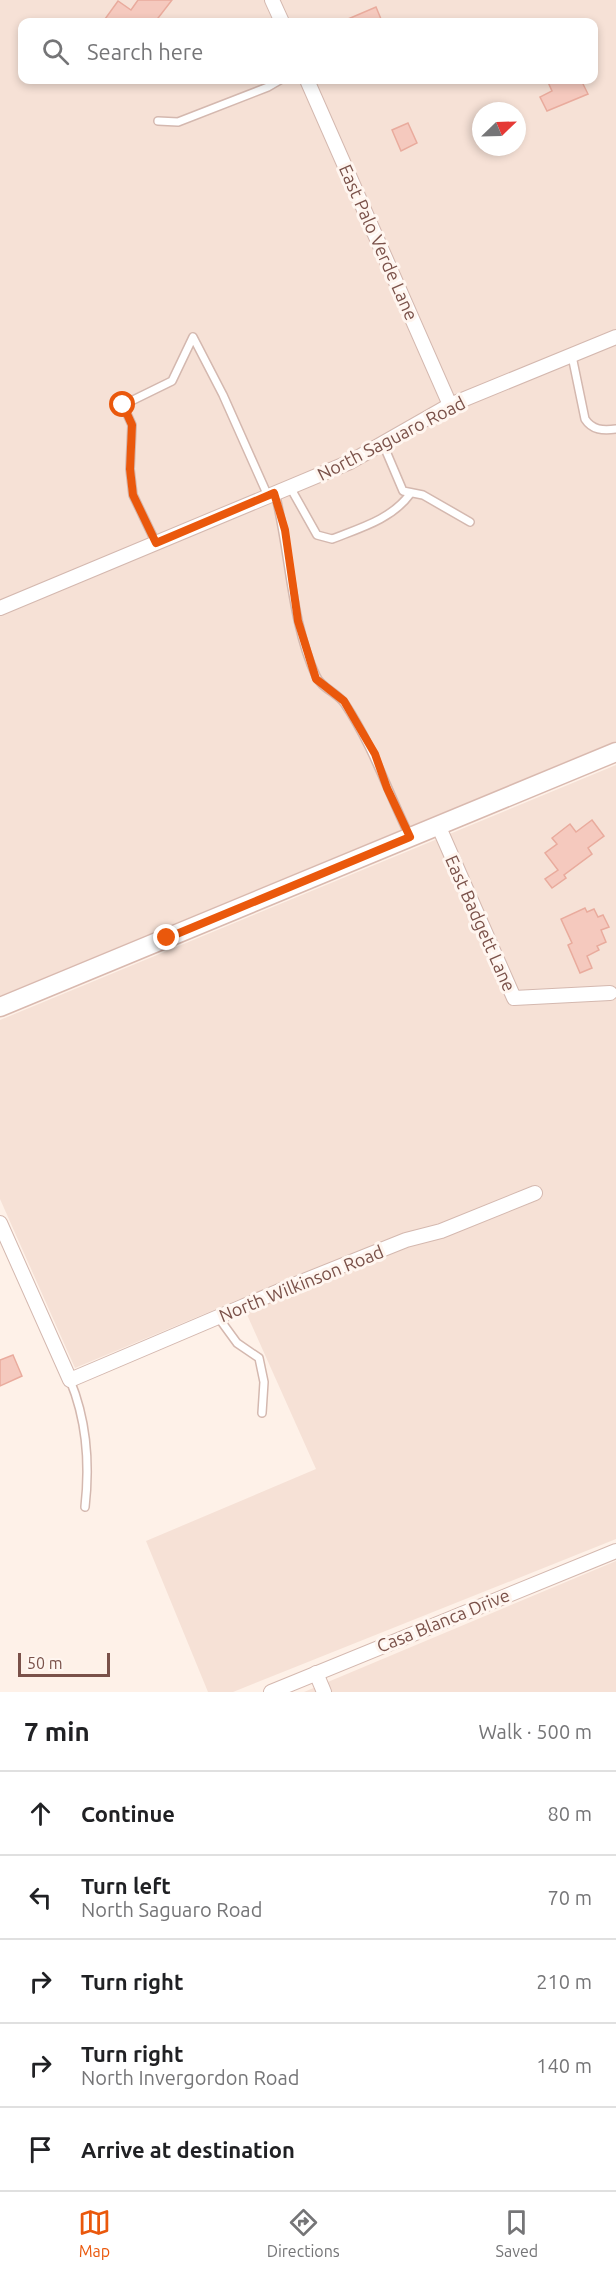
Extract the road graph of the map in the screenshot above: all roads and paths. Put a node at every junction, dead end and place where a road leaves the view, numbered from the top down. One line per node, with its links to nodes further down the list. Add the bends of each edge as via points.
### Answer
1 (272, 0): 2 (street)
2 (280, 18)
3 (273, 84): 5 (lane, via 178,122)
4 (309, 84): 8 (street, East Palo Verde Lane)
5 (158, 122)
6 (616, 337): 7 (street, North Saguaro Road)
7 (572, 356): 8 (street, North Saguaro Road); 9 (lane, via 585,419 597,429)
8 (450, 405): 10 (street, North Saguaro Road)
9 (616, 429)
10 (383, 444): 11 (street, North Saguaro Road); 13 (lane, via 403,491)
11 (290, 487): 12 (street, North Saguaro Road); 13 (lane, via 317,535 332,539 391,513)
12 (271, 494): 15 (street, North Saguaro Road); 15 (lane, via 193,337 172,381 123,405 132,425 133,495); 19 (lane, via 285,530 298,621 316,679 344,701 375,754)
13 (410, 494): 14 (lane, via 423,495)
14 (470, 522)
15 (156, 543): 16 (street, North Saguaro Road)
16 (0, 608)
17 (616, 752): 18 (street)
18 (438, 825): 19 (street); 20 (street, East Badgett Lane, via 514,998)
19 (410, 837): 21 (street)
20 (610, 993)
21 (0, 1007)
22 (535, 1193): 24 (street, North Wilkinson Road, via 441,1231 406,1240)
23 (0, 1223): 25 (street)
24 (218, 1317): 25 (street, North Wilkinson Road); 26 (lane, via 237,1343 259,1358 264,1382)
25 (70, 1380): 27 (lane, via 87,1443)
26 (262, 1413)
27 (85, 1507)
28 (616, 1551): 29 (street, Casa Blanca Drive)
29 (316, 1673): 30 (street, Casa Blanca Drive); 31 (street)
30 (271, 1692)
31 (324, 1692)

